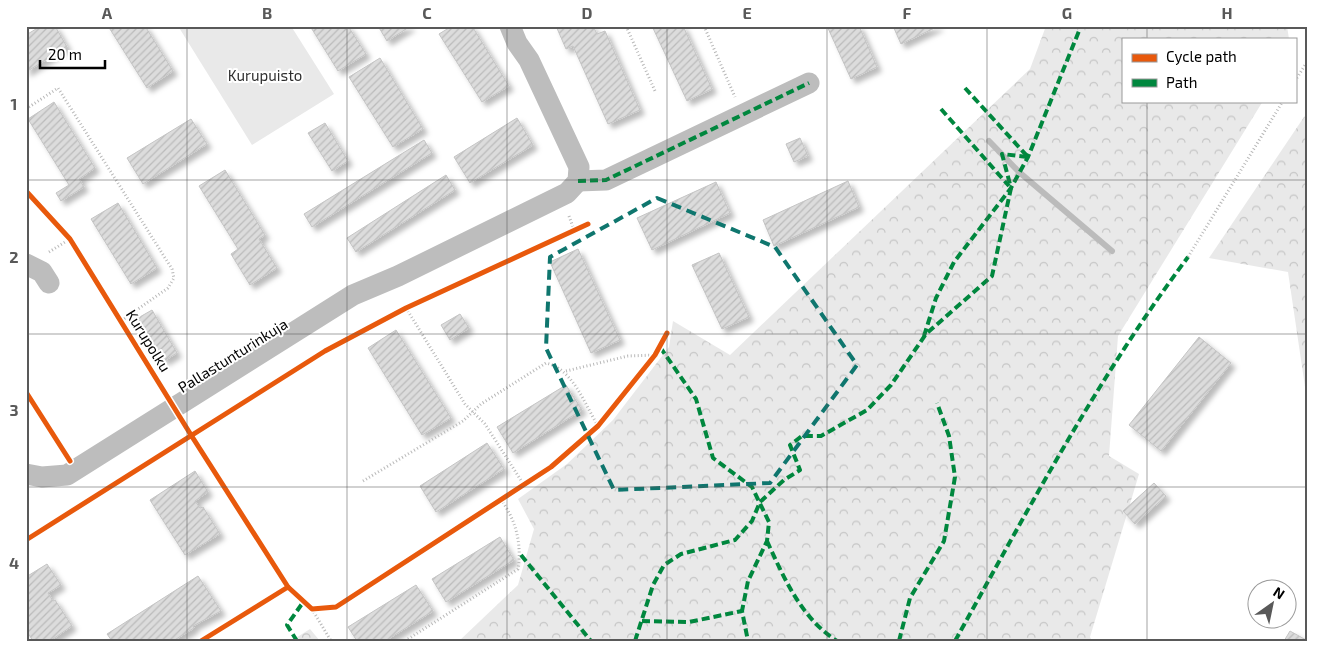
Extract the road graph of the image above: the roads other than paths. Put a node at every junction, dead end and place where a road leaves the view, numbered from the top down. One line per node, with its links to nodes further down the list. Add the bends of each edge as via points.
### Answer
1 (510, 26): 3 (street, via 579,168)
2 (810, 83): 3 (street, via 606,180)
3 (578, 181): 6 (street, Pallastunturinkuja, via 567,193 353,295 67,475 42,477)
4 (26, 264): 5 (street, via 42,272)
5 (49, 283)
6 (26, 474)

